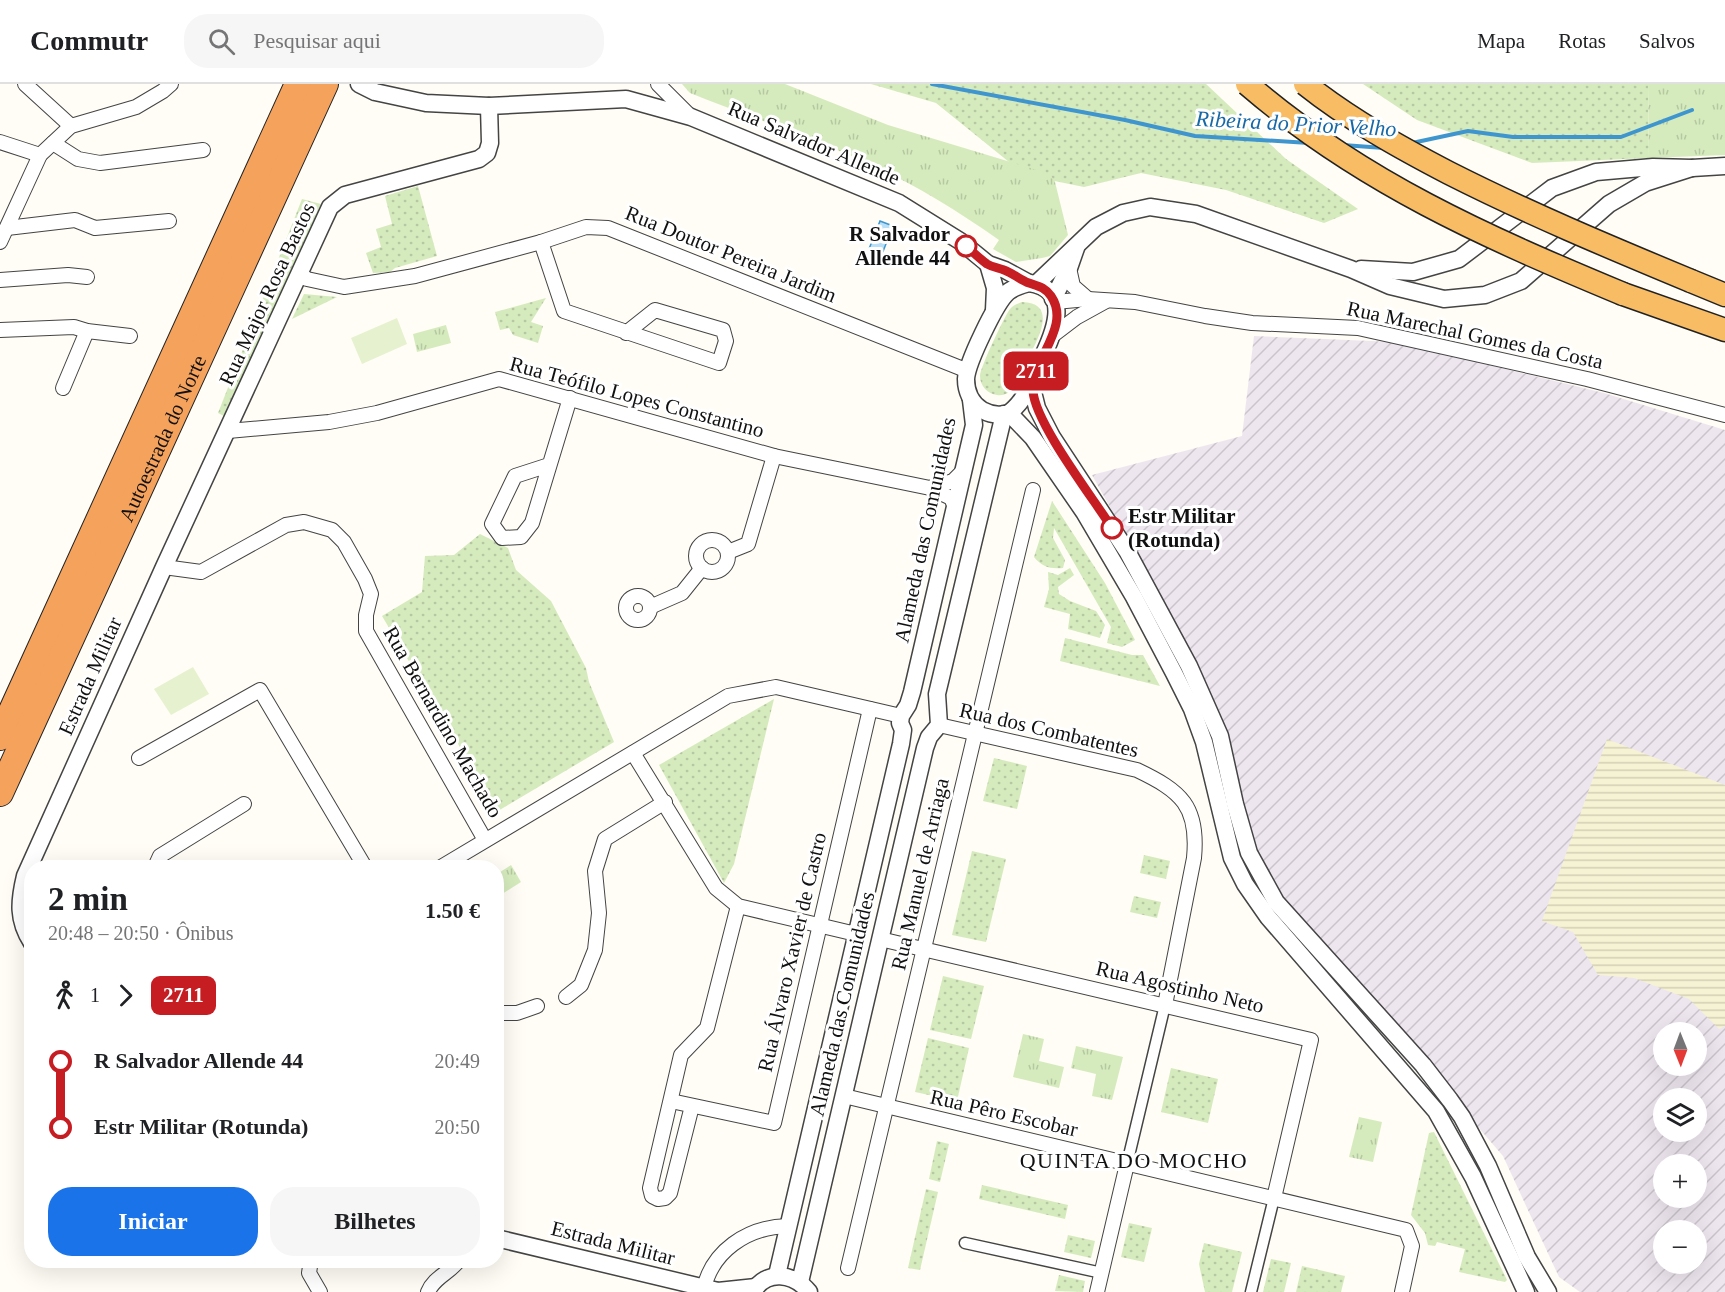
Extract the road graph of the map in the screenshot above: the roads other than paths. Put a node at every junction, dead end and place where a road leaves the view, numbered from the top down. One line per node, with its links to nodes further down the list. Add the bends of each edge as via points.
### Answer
1 (25, 84): 11 (street)
2 (171, 84): 11 (street, via 136,107)
3 (298, 84): 65 (highway, Autoestrada do Norte)
4 (325, 84): 68 (highway, Autoestrada do Norte)
5 (359, 84): 9 (street, Rua Salvador Allende, via 375,92 426,103)
6 (658, 84): 10 (street)
7 (1247, 84): 36 (highway, bridge, via 1345,158 1457,221 1623,294)
8 (1305, 84): 30 (highway, bridge, via 1375,133 1465,181 1536,216)
9 (489, 106): 10 (street, Rua Salvador Allende, via 626,99); 26 (street, Rua Major Rosa Bastos, via 487,153 479,159 345,195 330,207)
10 (691, 117): 23 (street, Rua Salvador Allende, via 899,203 960,241)
11 (70, 126): 13 (street)
12 (0, 142): 15 (street)
13 (53, 143): 14 (street, via 78,159 100,163); 15 (street)
14 (203, 150)
15 (40, 155): 19 (street)
16 (1725, 166): 17 (street)
17 (1692, 168): 25 (street, via 1596,172 1551,188 1460,259 1413,272); 25 (street, via 1645,183 1609,204 1521,281 1485,295 1444,299 1390,286)
18 (169, 221): 19 (street, via 95,228 75,220)
19 (7, 228): 20 (street)
20 (0, 242)
21 (541, 242): 26 (street, Rua Doutor Pereira Jardim, via 415,276 344,287); 38 (street, via 564,311); 41 (street, Rua Doutor Pereira Jardim, via 586,227 608,228)
22 (1076, 247): 24 (street); 25 (street, via 1111,218 1137,209 1161,208 1196,214); 29 (street)
23 (988, 264): 29 (street, Rua Salvador Allende); 34 (street, via 995,288)
24 (1070, 268): 31 (street, via 1073,286); 32 (street)
25 (1351, 269)
26 (300, 274): 48 (street, Rua Major Rosa Bastos)
27 (87, 277): 28 (street)
28 (0, 280)
29 (1032, 284): 32 (street, Rua Salvador Allende, via 1044,289); 34 (street, via 1007,293)
30 (1725, 295)
31 (1088, 299): 32 (street, Rua Marechal Gomes da Costa); 33 (street, Rua Marechal Gomes da Costa)
32 (1054, 301): 40 (street, via 1057,318)
33 (1106, 301): 40 (street); 47 (street, Rua Marechal Gomes da Costa, via 1135,302 1252,322 1358,328 1587,379)
34 (994, 312): 41 (street)
35 (0, 330): 37 (street, via 74,327)
36 (1725, 330)
37 (87, 331): 39 (street); 43 (street)
38 (626, 333): 38 (street, via 719,363 726,341 723,330 655,310)
39 (130, 336)
40 (1052, 336): 42 (street)
41 (968, 370): 45 (street, Alameda das Comunidades)
42 (1033, 379): 46 (street, via 1024,397); 110 (street, via 1034,400 1052,437 1127,551 1189,666 1220,736 1245,841 1262,879 1276,902 1423,1065 1456,1108 1488,1167 1527,1257)
43 (63, 388)
44 (570, 398): 48 (street, Rua Teófilo Lopes Constantino, via 499,379 328,423); 51 (street, Rua Teófilo Lopes Constantino); 52 (street)
45 (971, 400): 46 (street, via 986,412); 53 (street, Alameda das Comunidades, via 974,425)
46 (1006, 413): 49 (street); 50 (street, Alameda das Comunidades)
47 (1725, 415)
48 (228, 431): 58 (street, Estrada Militar)
49 (1033, 438): 50 (street, via 1014,436); 109 (street, via 1084,512 1192,709 1210,763 1232,858 1245,884 1268,917 1436,1112 1469,1168)
50 (995, 447): 63 (street, Alameda das Comunidades, via 937,694)
51 (774, 456): 54 (street, Rua Teófilo Lopes Constantino); 57 (street, via 748,544)
52 (549, 465): 52 (street, via 515,476 492,524 502,538 521,537 532,523)
53 (963, 471): 54 (street, via 953,481); 56 (street, Alameda das Comunidades)
54 (930, 488): 56 (street, Rua Teófilo Lopes Constantino, via 951,498)
55 (1033, 490): 64 (street, Rua Manuel de Arriaga)
56 (955, 507): 62 (street, Alameda das Comunidades)
57 (728, 552): 59 (street, via 721,569 710,572); 59 (street, via 716,541 700,545 696,555)
58 (164, 567): 71 (street, Rua Bernardino Machado, via 201,572 286,525 304,522 332,530 344,542 371,594 366,630); 72 (street, Estrada Militar)
59 (702, 568): 60 (street, via 682,593)
60 (650, 607)
61 (870, 709): 62 (street); 66 (street, via 776,687 738,694 728,696); 78 (street, Rua Álvaro Xavier de Castro)
62 (904, 717): 63 (street, via 915,739 922,740); 63 (street, via 917,701 925,702); 80 (street, Alameda das Comunidades)
63 (935, 725): 64 (street, Rua dos Combatentes); 81 (street, Alameda das Comunidades, via 923,755)
64 (975, 734): 82 (street, Rua Manuel de Arriaga); 84 (street, Rua dos Combatentes, via 1137,770 1164,783 1179,796 1192,815 1196,840)
65 (0, 737)
66 (633, 753): 69 (street); 71 (street)
67 (139, 758): 74 (street, via 260,690)
68 (0, 794)
69 (665, 802): 77 (street, via 716,888); 83 (street, via 605,839 595,871 599,913 595,950 581,985)
70 (244, 804): 73 (street)
71 (485, 840): 75 (street)
72 (32, 860)
73 (158, 860)
74 (361, 860)
75 (452, 860)
76 (24, 880): 79 (street, Estrada Militar, via 19,903)
77 (738, 906): 78 (street); 88 (street, via 707,1028 681,1055)
78 (820, 925): 80 (street); 89 (street, Rua Álvaro Xavier de Castro, via 774,1123)
79 (24, 928)
80 (856, 934): 93 (street, Alameda das Comunidades)
81 (880, 939): 82 (street, Rua Agostinho Neto); 87 (street, Alameda das Comunidades)
82 (924, 948): 84 (street, Rua Agostinho Neto); 90 (street, Rua Manuel de Arriaga)
83 (566, 997)
84 (1165, 1005): 91 (street); 92 (street, Rua Agostinho Neto, via 1311,1040)
85 (537, 1006): 86 (street)
86 (504, 1013)
87 (844, 1096): 90 (street, Rua Pêro Escobar); 101 (street, Alameda das Comunidades)
88 (670, 1101): 89 (street); 89 (street, via 650,1188 652,1196 658,1199 670,1193)
89 (692, 1106)
90 (886, 1107): 91 (street, Rua Pêro Escobar); 98 (street, Rua Manuel de Arriaga)
91 (1127, 1164): 92 (street, Rua Pêro Escobar); 99 (street)
92 (1274, 1198): 107 (street); 108 (street, Rua Pêro Escobar, via 1406,1230 1412,1246)
93 (788, 1226): 100 (street, Alameda das Comunidades); 103 (street, via 764,1228 727,1248 715,1263)
94 (504, 1240): 103 (street, Estrada Militar)
95 (965, 1243): 99 (street)
96 (310, 1268): 104 (street)
97 (451, 1268): 105 (street, via 431,1283)
98 (848, 1268)
99 (1102, 1273): 106 (street)
100 (777, 1275): 101 (street, Alameda das Comunidades, via 789,1276); 102 (street, via 765,1279)
101 (804, 1287)
102 (754, 1290): 103 (street, Estrada Militar)
103 (711, 1291)
104 (320, 1292)
105 (428, 1292)
106 (1097, 1292)
107 (1251, 1292)
108 (1402, 1292)
109 (1527, 1292)
110 (1548, 1292)

